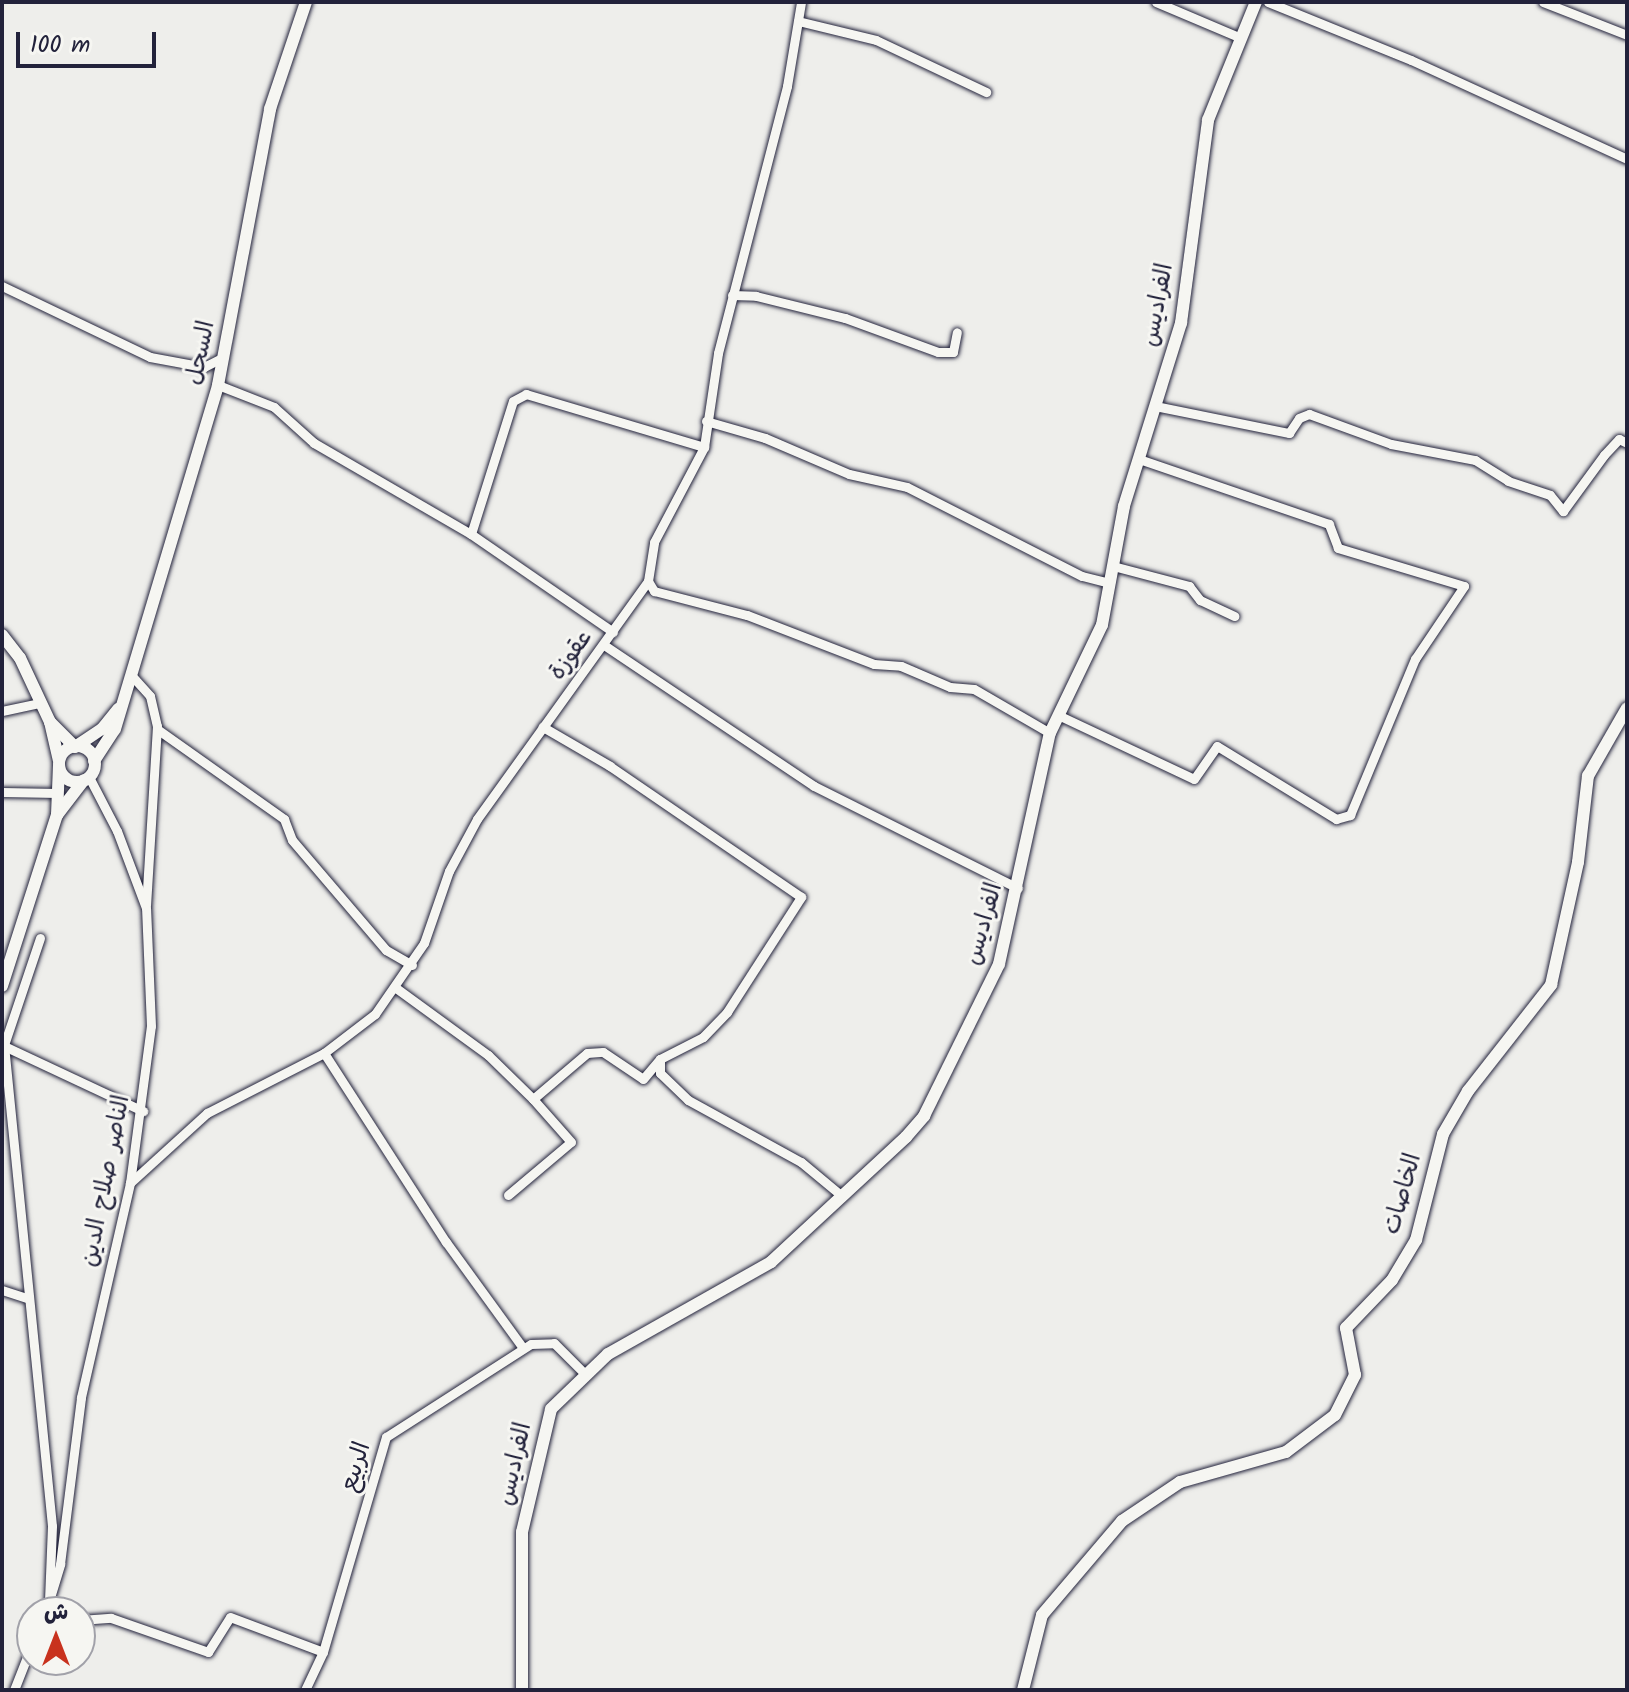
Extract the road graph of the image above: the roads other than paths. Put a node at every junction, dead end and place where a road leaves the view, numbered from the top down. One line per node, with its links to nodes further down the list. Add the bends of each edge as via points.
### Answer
1 (306, 2): 15 (street, السحل, via 270,109)
2 (801, 2): 7 (street, عقوزة)
3 (1156, 2): 9 (street)
4 (1256, 2): 9 (street, الفراديس)
5 (1268, 2): 11 (street, via 1425,66)
6 (1543, 2): 8 (street)
7 (798, 21): 10 (street, via 876,40); 13 (street, عقوزة, via 784,98)
8 (1627, 35)
9 (1241, 38): 17 (street, الفراديس, via 1208,120 1181,323)
10 (986, 92)
11 (1627, 159)
12 (2, 286): 15 (street, via 150,357 204,367)
13 (732, 295): 14 (street, via 845,318 938,352 953,352); 18 (street, عقوزة)
14 (957, 332)
15 (224, 357): 16 (street, السحل)
16 (218, 385): 22 (street, via 274,407 314,443); 30 (street, السحل)
17 (1155, 406): 19 (street, via 1289,433 1309,414 1391,444 1475,460 1508,481 1550,495 1563,511 1619,439); 21 (street, الفراديس)
18 (706, 421): 20 (street, عقوزة); 25 (street, via 765,438 849,474 907,487 1082,576)
19 (1627, 443)
20 (704, 447): 22 (street, via 518,396); 24 (street, عقوزة, via 654,542)
21 (1139, 459): 23 (street, الفراديس); 35 (street, via 1329,524 1338,548 1464,586 1415,659 1350,815 1336,819 1217,746 1194,779)
22 (471, 534): 27 (street)
23 (1113, 566): 25 (street, الفراديس); 26 (street, via 1189,586 1200,600)
24 (648, 581): 27 (street, عقوزة); 39 (street, via 654,591 747,615 874,664 901,666 950,687 974,689)
25 (1110, 583): 35 (street, الفراديس, via 1102,625)
26 (1234, 616)
27 (613, 632): 29 (street, عقوزة)
28 (2, 635): 31 (street)
29 (604, 645): 37 (street, عقوزة); 47 (street, via 814,786)
30 (132, 676): 32 (street, السحل); 38 (street, via 150,696)
31 (41, 703): 34 (street); 36 (street)
32 (119, 708): 40 (street, via 102,729); 41 (street, السحل, via 115,729)
33 (1627, 708): 71 (street, الخاصات, via 1588,776 1578,862 1551,985 1468,1091 1443,1134 1416,1240 1392,1280 1346,1328 1355,1375 1335,1415 1286,1452 1180,1482 1122,1521 1042,1615)
34 (2, 711)
35 (1058, 715): 39 (street, الفراديس)
36 (50, 722): 40 (street); 42 (street)
37 (543, 727): 50 (street, عقوزة, via 477,819); 55 (street, via 610,766 801,897 727,1012 703,1037)
38 (157, 729): 48 (street); 50 (street, via 284,819 292,840 386,950)
39 (1050, 733): 47 (street, الفراديس, via 1034,789)
40 (75, 747): 41 (street, via 88,751); 42 (street)
41 (94, 761): 43 (street)
42 (59, 763): 43 (street, via 68,780); 45 (street)
43 (86, 778): 46 (street); 48 (street, الناصر صلاح الدين, via 123,845)
44 (2, 792): 45 (street)
45 (58, 793): 46 (street)
46 (57, 815): 51 (street)
47 (1018, 888): 60 (street, الفراديس, via 999,964 924,1116)
48 (146, 908): 57 (street, الناصر صلاح الدين, via 151,1026)
49 (40, 938): 53 (street)
50 (412, 965): 52 (street, عقوزة)
51 (3, 979)
52 (396, 988): 54 (street, عقوزة, via 375,1014); 56 (street, via 488,1055)
53 (3, 1045): 57 (street); 62 (street)
54 (324, 1053): 58 (street, عقوزة, via 207,1113); 63 (street, via 420,1205)
55 (660, 1059): 56 (street, via 643,1079 603,1052 587,1053); 60 (street, via 660,1073 688,1100 801,1162)
56 (533, 1099): 59 (street, via 571,1142)
57 (143, 1111): 58 (street, الناصر صلاح الدين)
58 (130, 1183): 66 (street, الناصر صلاح الدين, via 81,1397 60,1564)
59 (508, 1195)
60 (842, 1196): 64 (street, الفراديس, via 771,1262 608,1354)
61 (2, 1290): 62 (street)
62 (26, 1298): 65 (street, via 52,1526)
63 (523, 1348): 64 (street, via 554,1343); 68 (street, الربيع, via 386,1437)
64 (585, 1374): 70 (street, الفراديس, via 551,1409 522,1532)
65 (49, 1596)
66 (50, 1596)
67 (96, 1619): 68 (street, via 111,1618 208,1652 230,1617)
68 (323, 1652): 69 (street, الربيع)
69 (305, 1690)
70 (522, 1690)
71 (1023, 1690)

